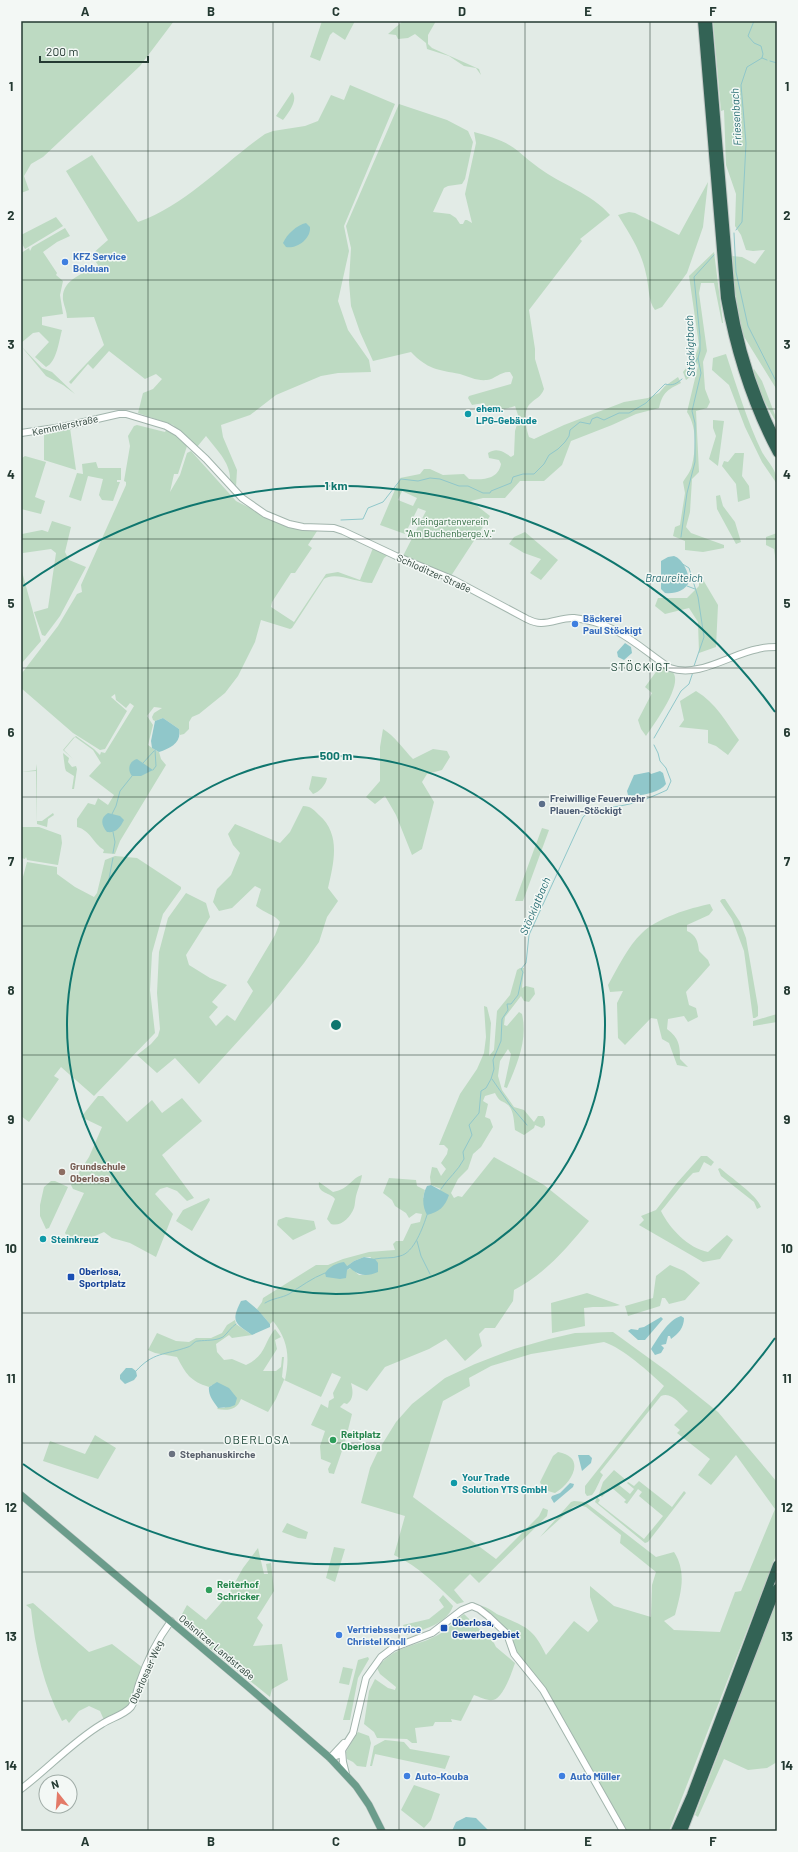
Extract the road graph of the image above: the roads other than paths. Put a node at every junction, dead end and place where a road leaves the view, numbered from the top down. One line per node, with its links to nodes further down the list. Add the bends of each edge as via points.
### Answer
1 (702, 21): 3 (highway)
2 (708, 21): 3 (highway)
3 (721, 222): 4 (highway)
4 (722, 234): 7 (highway, via 739,340 758,399); 8 (highway, via 725,298 735,348 752,400)
5 (108, 415): 6 (street, Kemmlerstraße, via 68,426); 9 (street, Schloditzer Straße, via 126,414 166,426 178,433 246,502 277,520 303,527 334,528 343,531 454,580 526,620 539,623 574,618 612,628 678,671 703,667 758,649)
6 (21, 433)
7 (777, 441)
8 (777, 453)
9 (777, 647)
10 (21, 1495): 13 (main road, Oelsnitzer Landstraße)
11 (777, 1565): 21 (highway, via 691,1795)
12 (777, 1588): 22 (highway)
13 (171, 1622): 16 (main road, Oelsnitzer Landstraße); 18 (street, Oberlosaer Weg, via 152,1654 138,1685 135,1699 125,1713 111,1718 78,1741)
14 (346, 1742): 15 (street); 16 (street); 20 (street, via 357,1722 366,1678 381,1657 392,1648 432,1633 462,1610 472,1606 480,1609 506,1634 514,1654 543,1690)
15 (342, 1750): 16 (street, via 336,1757); 17 (street)
16 (330, 1758): 17 (main road, Oelsnitzer Landstraße)
17 (346, 1774): 19 (main road, Oelsnitzer Landstraße, via 365,1798)
18 (21, 1789)
19 (382, 1831)
20 (623, 1831)
21 (675, 1831)
22 (684, 1831)

